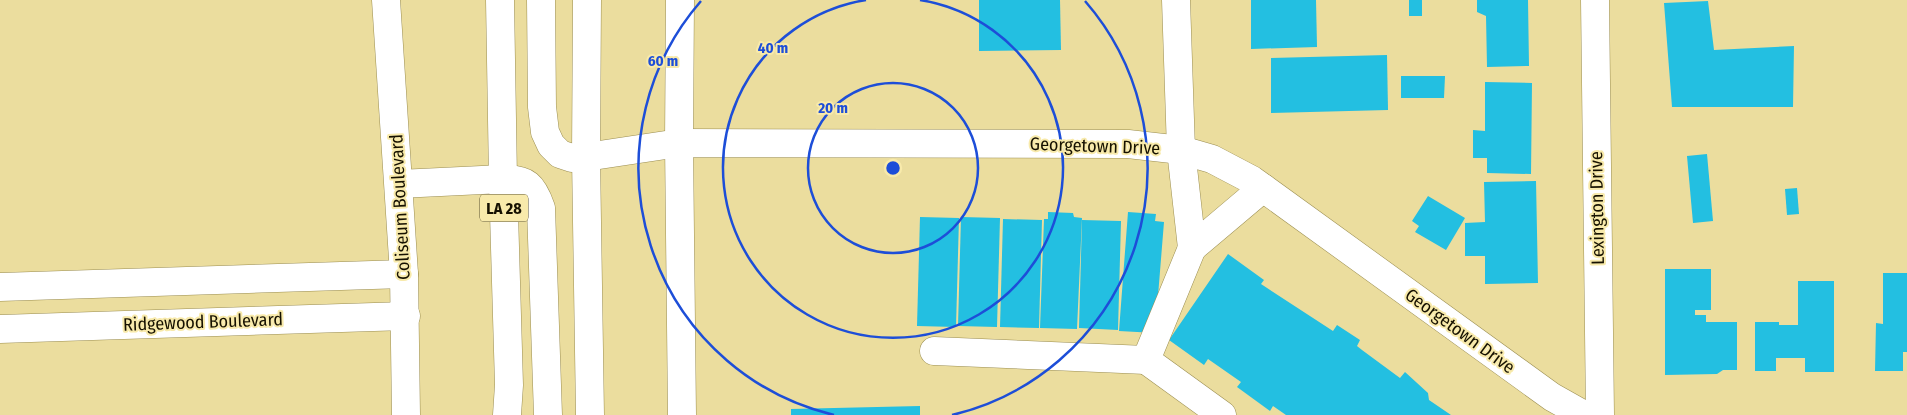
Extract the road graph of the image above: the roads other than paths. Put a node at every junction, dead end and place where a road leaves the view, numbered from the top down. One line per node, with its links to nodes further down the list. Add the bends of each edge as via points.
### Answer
1 (386, 0): 12 (main road, Coliseum Boulevard)
2 (500, 0): 11 (main road, LA 28)
3 (541, 0): 10 (main road, Georgetown Drive, via 545,132 560,154 572,158)
4 (587, 0): 10 (main road)
5 (680, 0): 8 (main road)
6 (1176, 0): 9 (main road)
7 (1595, 0): 28 (main road, Lexington Drive)
8 (679, 143): 9 (main road, Georgetown Drive, via 1128,144); 10 (main road, Georgetown Drive); 25 (main road)
9 (1180, 150): 13 (main road, Georgetown Drive, via 1212,159); 14 (main road)
10 (586, 157): 24 (main road)
11 (503, 179): 12 (main road); 22 (main road, LA 28); 23 (main road, via 528,183 541,208)
12 (399, 184): 15 (main road, Coliseum Boulevard)
13 (1262, 188): 14 (main road); 27 (main road, Georgetown Drive, via 1552,397)
14 (1192, 248): 20 (main road)
15 (404, 274): 16 (main road); 17 (main road, Coliseum Boulevard)
16 (0, 287)
17 (406, 316): 18 (main road, Ridgewood Boulevard); 21 (main road, Coliseum Boulevard)
18 (0, 328)
19 (934, 351): 20 (main road)
20 (1146, 360): 26 (main road)
21 (406, 415)
22 (508, 415)
23 (548, 415)
24 (590, 415)
25 (682, 415)
26 (1222, 415)
27 (1584, 415)
28 (1600, 415)

